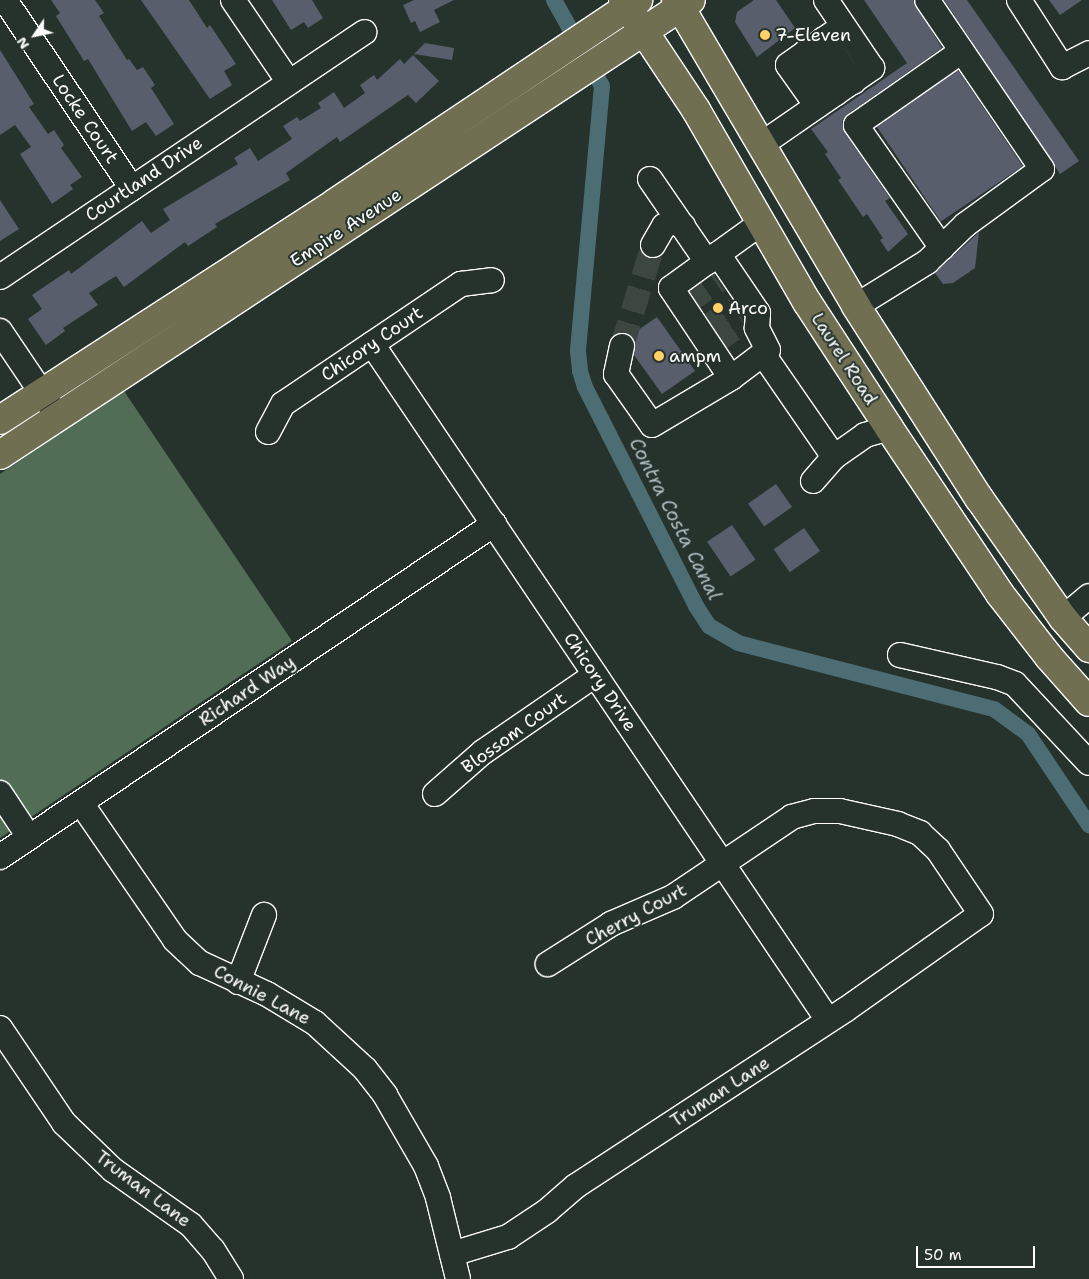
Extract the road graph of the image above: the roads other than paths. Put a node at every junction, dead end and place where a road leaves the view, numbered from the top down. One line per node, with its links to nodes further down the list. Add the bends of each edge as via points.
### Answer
1 (5, 0): 18 (street, Locke Court)
2 (233, 0): 14 (street)
3 (826, 0): 8 (street)
4 (927, 0): 12 (street)
5 (1019, 0): 13 (street, via 1062,67)
6 (629, 2): 9 (main road, Laurel Road); 32 (main road, Empire Avenue, via 561,52)
7 (682, 2): 9 (main road, Empire Avenue); 16 (main road)
8 (843, 26): 11 (street); 15 (street, via 872,68)
9 (644, 31): 19 (main road, Laurel Road, via 696,110); 34 (main road, Empire Avenue)
10 (364, 32): 14 (street, Courtland Drive)
11 (815, 46): 15 (street); 15 (street, via 788,65)
12 (962, 51): 22 (street, via 1042,169 965,225); 22 (street, via 856,125)
13 (1089, 53)
14 (288, 81): 18 (street, Courtland Drive)
15 (835, 94): 16 (street)
16 (762, 144): 26 (main road)
17 (650, 179): 20 (street)
18 (132, 188): 23 (street, Courtland Drive)
19 (762, 223): 25 (street); 36 (main road, Laurel Road, via 807,302)
20 (683, 226): 21 (street, via 673,222 664,226); 25 (street)
21 (653, 245)
22 (942, 248): 26 (street, via 900,280)
23 (0, 277)
24 (492, 280): 28 (street, Chicory Court, via 461,284)
25 (736, 296): 30 (street, via 768,350); 31 (street, via 670,288)
26 (856, 306): 33 (main road)
27 (0, 330): 32 (street)
28 (372, 344): 37 (street, Chicory Court, via 283,404); 41 (street, Chicory Drive)
29 (622, 346): 31 (street, via 616,374 652,426)
30 (763, 354): 31 (street); 39 (street)
31 (731, 378)
32 (42, 393): 34 (street); 35 (main road, Empire Avenue)
33 (920, 408): 36 (main road); 43 (main road)
34 (58, 417): 38 (main road, Empire Avenue)
35 (0, 420)
36 (889, 428): 39 (street, via 866,434); 47 (main road, Laurel Road, via 1000,594)
37 (268, 432)
38 (0, 456)
39 (834, 457): 40 (street)
40 (813, 481)
41 (494, 524): 46 (street, Chicory Drive); 51 (street, Richard Way)
42 (1089, 596): 43 (street)
43 (1063, 618): 44 (main road)
44 (1089, 648)
45 (900, 655): 48 (street, via 997,676 1015,684)
46 (595, 676): 50 (street, Blossom Court, via 483,752); 54 (street, Chicory Drive)
47 (1089, 702)
48 (1089, 764)
49 (0, 793): 52 (street)
50 (435, 794)
51 (81, 803): 52 (street, Richard Way); 58 (street, Connie Lane, via 176,940 200,962)
52 (29, 837): 53 (street, Richard Way)
53 (0, 857)
54 (723, 864): 55 (street, Cherry Court, via 792,817 814,810 840,811 898,824 920,833 938,850); 57 (street, Cherry Court, via 672,897 611,924); 59 (street, Chicory Drive)
55 (980, 914): 59 (street, Truman Lane)
56 (264, 915): 58 (street)
57 (548, 964)
58 (238, 982): 61 (street, Connie Lane, via 268,994 309,1019 364,1069 385,1095 426,1166)
59 (828, 1020): 61 (street, Truman Lane, via 576,1186 547,1211 508,1237)
60 (0, 1028): 62 (street, Truman Lane, via 64,1123 113,1170 191,1225 213,1250)
61 (452, 1254): 63 (street, Connie Lane)
62 (231, 1279)
63 (458, 1279)

